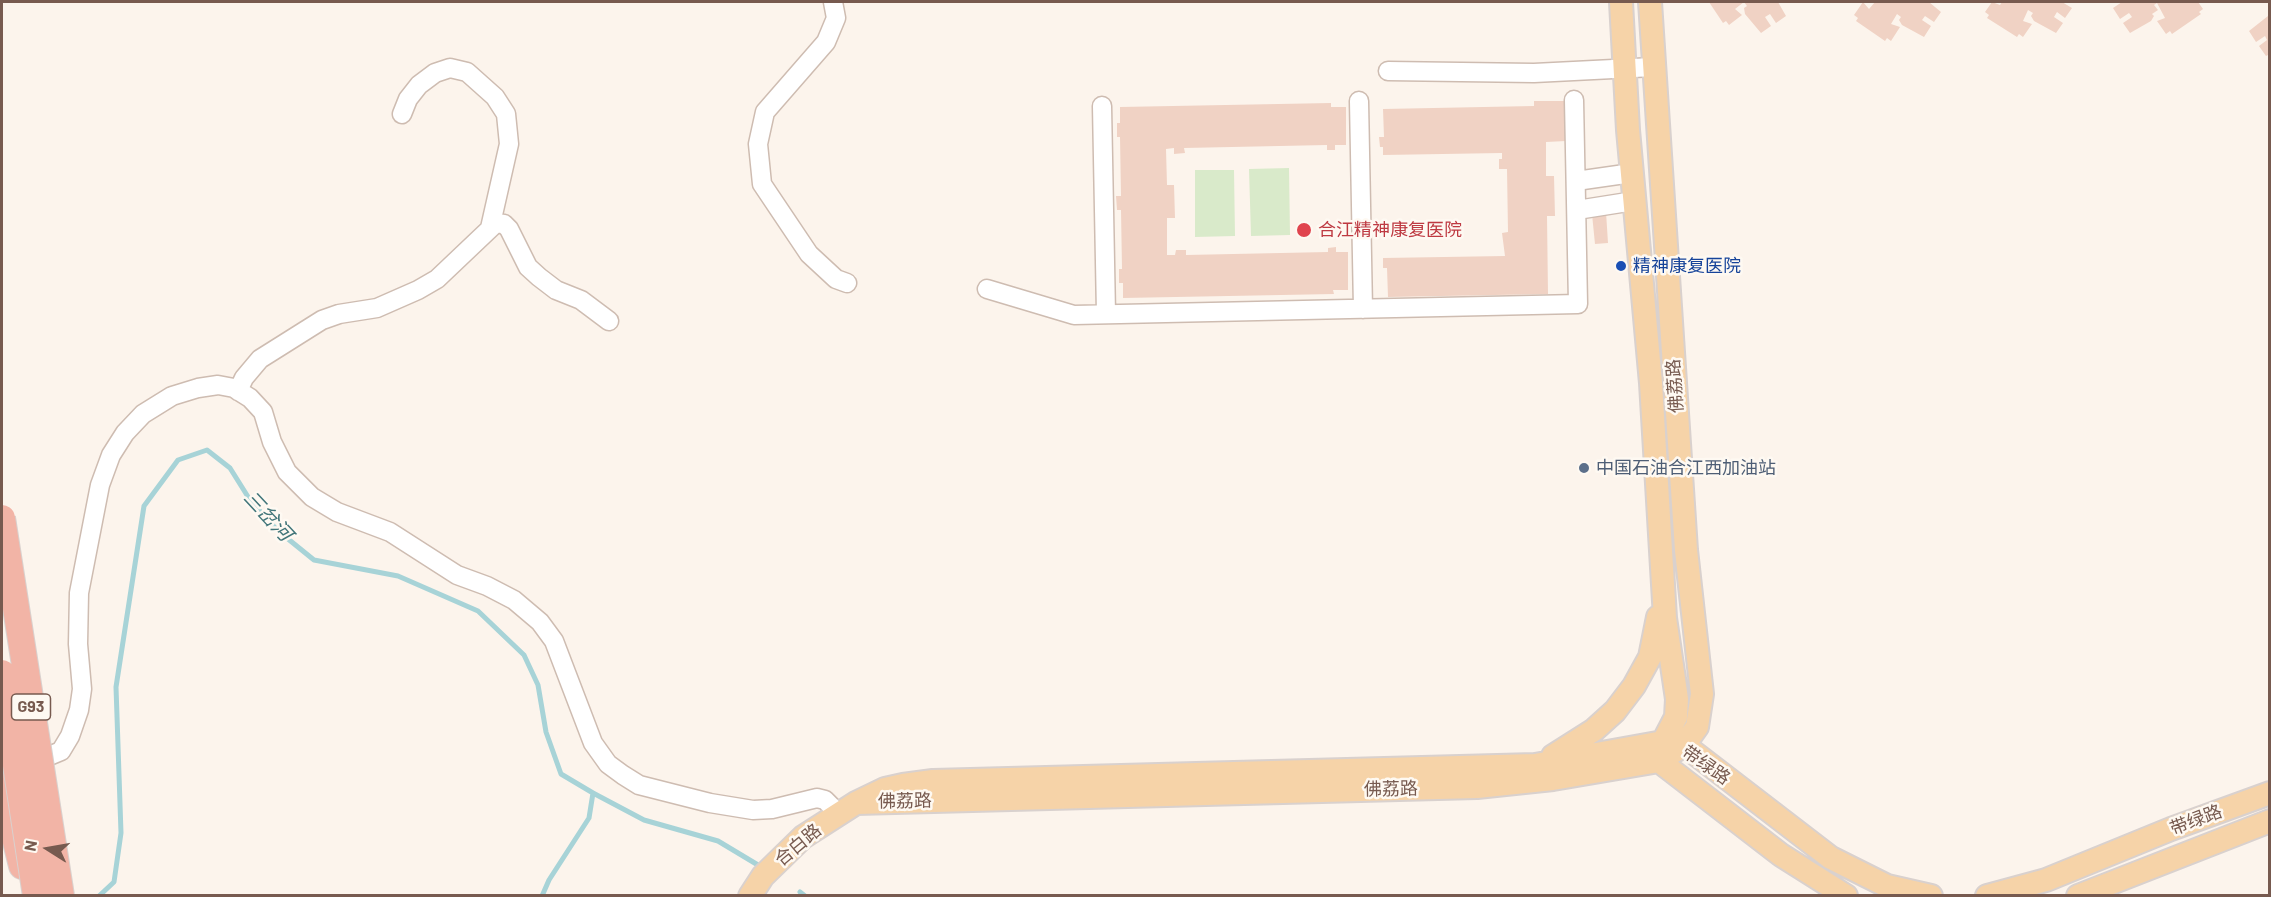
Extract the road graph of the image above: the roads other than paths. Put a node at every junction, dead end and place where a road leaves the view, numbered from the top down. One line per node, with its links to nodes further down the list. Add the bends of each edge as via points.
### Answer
1 (833, 2): 16 (street, via 836,18 826,42 765,111 758,144 762,184 808,254 836,279)
2 (1621, 2): 5 (main road, 佛荔路)
3 (1650, 2): 4 (main road, 佛荔路)
4 (1653, 67): 5 (street); 26 (main road, 佛荔路, via 1686,550 1702,694 1697,727)
5 (1624, 68): 6 (street, via 1534,73); 11 (main road, 佛荔路)
6 (1388, 70)
7 (1575, 100): 12 (street)
8 (1359, 101): 18 (street)
9 (1102, 106): 19 (street)
10 (402, 114): 15 (street, via 419,85 435,73 450,69 467,72 495,97 506,114 509,144)
11 (1632, 173): 12 (street); 13 (main road, 佛荔路)
12 (1576, 181): 14 (street)
13 (1634, 201): 14 (street); 23 (main road, 佛荔路, via 1651,383)
14 (1577, 210): 18 (street, via 1578,304)
15 (490, 228): 20 (street, via 496,223 504,224 528,267 556,290 581,300); 21 (street, via 437,279 418,290 377,308 322,320 260,358)
16 (847, 283)
17 (987, 289): 19 (street, via 1074,315)
18 (1363, 309): 19 (street)
19 (1106, 314)
20 (609, 321)
21 (238, 391): 25 (street, via 218,385 172,396 143,414 125,433 111,455 100,485 87,549 79,594 82,689 80,710 70,736 61,752 49,756 25,747); 30 (street, via 262,412 287,472 312,497 337,512 390,532 457,575 514,600 540,622 554,641 593,742 608,764 622,775 639,785 753,810 817,798)
22 (2, 518): 34 (highway, G93, bridge)
23 (1660, 546): 26 (main road, 佛荔路, via 1677,708); 27 (main road, via 1658,625 1650,657 1634,686 1615,711 1571,747 1550,757)
24 (2, 673): 33 (highway, G93, bridge)
25 (2, 745)
26 (1669, 750): 27 (main road, 佛荔路); 30 (main road, 佛荔路, via 1552,779 1477,787); 36 (main road, 带绿路, via 1788,860); 37 (main road, 带绿路, via 1831,858 1872,880)
27 (1508, 766): 30 (main road, 佛荔路, via 933,781 885,789)
28 (2, 785): 32 (highway)
29 (2270, 793): 38 (main road, 带绿路, via 2046,880)
30 (847, 808): 35 (main road, 合白路, via 791,848)
31 (2270, 821): 39 (main road, 带绿路)
32 (29, 896)
33 (36, 896)
34 (62, 896)
35 (750, 896)
36 (1846, 896)
37 (1931, 896)
38 (1987, 896)
39 (2078, 896)

